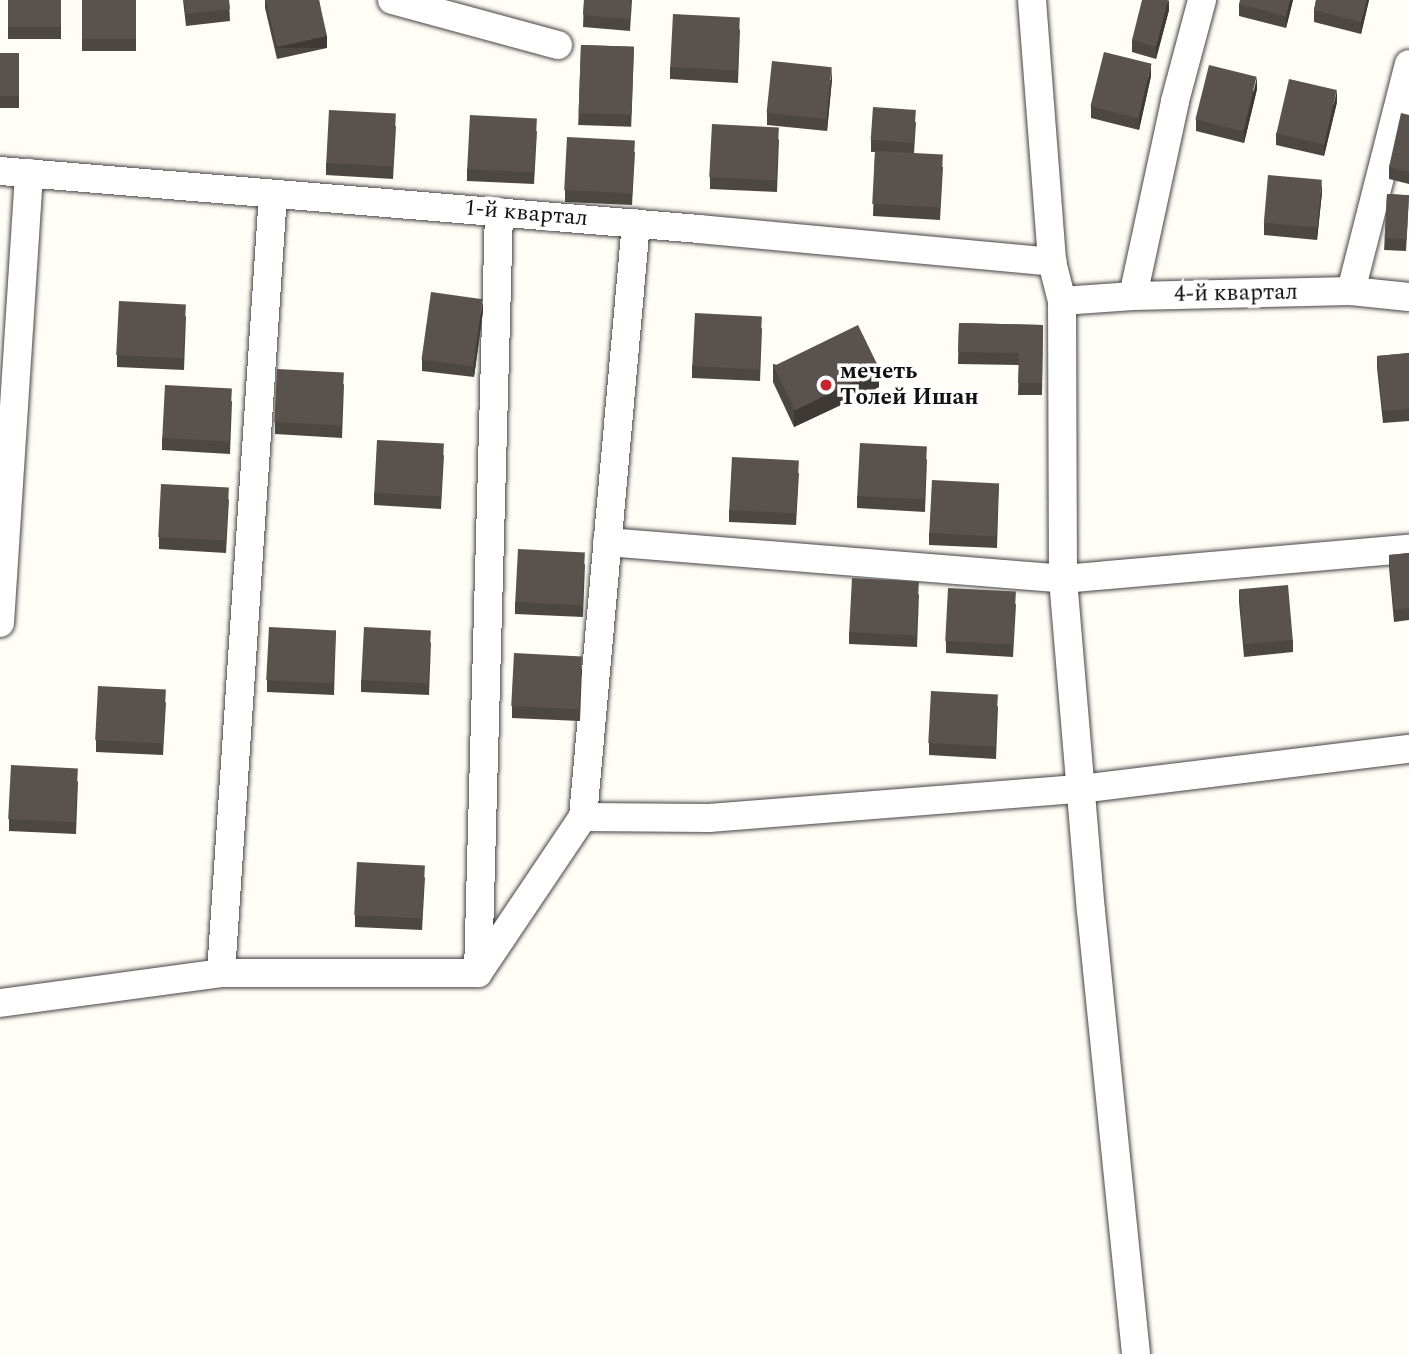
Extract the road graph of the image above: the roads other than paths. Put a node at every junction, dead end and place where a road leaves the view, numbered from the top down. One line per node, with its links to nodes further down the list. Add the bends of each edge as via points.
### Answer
1 (392, 0): 4 (street)
2 (1032, 0): 11 (street)
3 (1202, 0): 13 (street)
4 (558, 45)
5 (1409, 64): 12 (street)
6 (0, 171): 7 (street, 1-й квартал)
7 (29, 173): 8 (street, 1-й квартал); 19 (street)
8 (273, 194): 9 (street, 1-й квартал); 23 (street)
9 (499, 212): 10 (street, 1-й квартал); 24 (street)
10 (636, 223): 11 (street, 1-й квартал); 16 (street)
11 (1052, 262): 15 (street)
12 (1351, 291): 13 (street, 4-й квартал); 14 (street, 4-й квартал)
13 (1133, 296): 15 (street, 4-й квартал)
14 (1409, 298)
15 (1062, 301): 18 (street)
16 (607, 542): 18 (street); 22 (street)
17 (1409, 549): 18 (street)
18 (1063, 579): 21 (street)
19 (0, 623)
20 (1409, 749): 21 (street)
21 (1081, 789): 22 (street, via 709,818); 26 (street)
22 (583, 817): 24 (street)
23 (221, 973): 24 (street); 25 (street)
24 (478, 973)
25 (0, 1003)
26 (1136, 1354)

